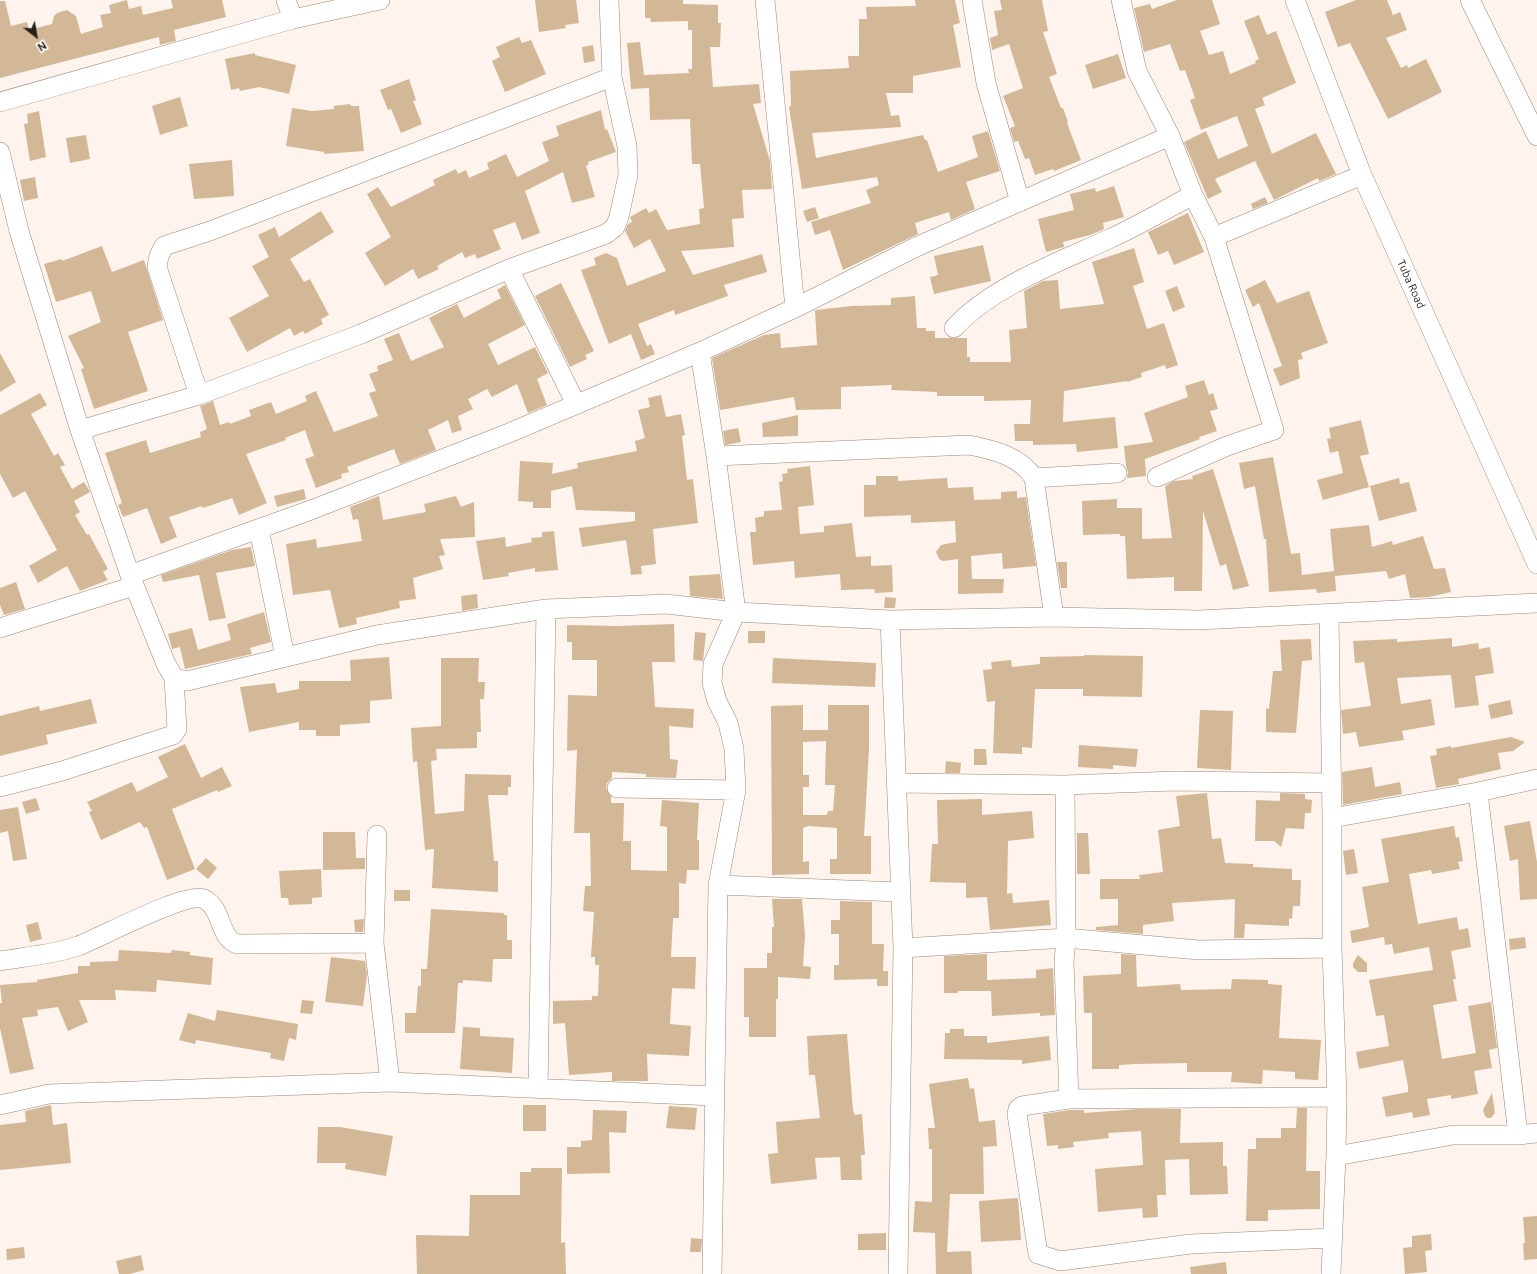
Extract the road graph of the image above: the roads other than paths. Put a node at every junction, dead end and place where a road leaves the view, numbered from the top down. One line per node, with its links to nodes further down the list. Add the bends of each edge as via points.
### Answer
1 (286, 0): 9 (street)
2 (380, 0): 9 (street)
3 (609, 0): 10 (street)
4 (765, 0): 20 (street)
5 (972, 0): 17 (street, via 986,83)
6 (1121, 0): 13 (street, via 1137,71)
7 (1470, 0): 12 (street)
8 (1301, 2): 15 (street, Tuba Road)
9 (293, 19): 11 (street)
10 (612, 77): 19 (street, via 627,146 628,175 619,217 614,227 606,234); 23 (street, via 210,231 164,246 157,267)
11 (0, 102)
12 (1536, 128)
13 (1170, 136): 16 (street); 17 (street)
14 (0, 152): 25 (street, via 19,231)
15 (1362, 175): 18 (street); 31 (street, Tuba Road)
16 (1193, 195): 18 (street); 21 (street, via 1112,238 995,294 977,306)
17 (1020, 202): 20 (street, via 916,247)
18 (1214, 237): 28 (street, via 1274,430 1227,446)
19 (509, 269): 23 (street, via 361,334); 24 (street)
20 (795, 308): 22 (street)
21 (954, 328)
22 (700, 352): 24 (street); 26 (street)
23 (199, 395): 25 (street)
24 (576, 404): 30 (street, via 502,436)
25 (80, 430): 32 (street)
26 (716, 456): 29 (street, via 970,445 1004,454 1020,462); 35 (street)
27 (1117, 473): 29 (street)
28 (1157, 477)
29 (1034, 478): 37 (street)
30 (259, 528): 32 (street); 40 (street)
31 (1537, 564)
32 (132, 580): 39 (street); 41 (street)
33 (1537, 603): 36 (street)
34 (546, 609): 35 (street, via 666,604); 40 (street, via 377,635); 60 (street)
35 (736, 612): 38 (street); 48 (street, via 713,664 712,683 716,701 728,723 734,749)
36 (1329, 615): 37 (street, via 1199,620); 44 (street)
37 (1054, 617): 38 (street)
38 (890, 620): 43 (street)
39 (0, 628)
40 (286, 657): 41 (street, via 187,681)
41 (174, 678): 46 (street, via 177,730 173,734 62,771)
42 (1537, 779): 49 (street)
43 (896, 783): 45 (street); 53 (street)
44 (1331, 783): 45 (street, via 1175,780); 50 (street)
45 (1065, 785): 54 (street)
46 (0, 787)
47 (617, 788): 48 (street)
48 (736, 790): 52 (street)
49 (1478, 792): 50 (street); 66 (street)
50 (1332, 818): 57 (street)
51 (377, 835): 55 (street)
52 (718, 886): 53 (street); 61 (street)
53 (900, 892): 56 (street)
54 (1066, 938): 56 (street); 57 (street, via 1199,950); 63 (street, via 1064,962)
55 (374, 943): 58 (street, via 237,944 228,938 209,902 195,898 175,903 77,947); 59 (street)
56 (903, 948): 70 (street)
57 (1332, 948): 62 (street)
58 (0, 961)
59 (390, 1082): 60 (street); 64 (street, via 49,1094)
60 (538, 1089): 61 (street)
61 (714, 1096): 69 (street)
62 (1337, 1097): 63 (street); 67 (street)
63 (1069, 1099): 68 (street, via 1022,1106 1018,1109 1038,1254 1060,1261 1191,1244)
64 (0, 1105)
65 (1537, 1133): 66 (street)
66 (1518, 1134): 67 (street, via 1452,1135)
67 (1336, 1156): 68 (street)
68 (1333, 1238): 71 (street)
69 (712, 1274)
70 (898, 1274)
71 (1331, 1274)

